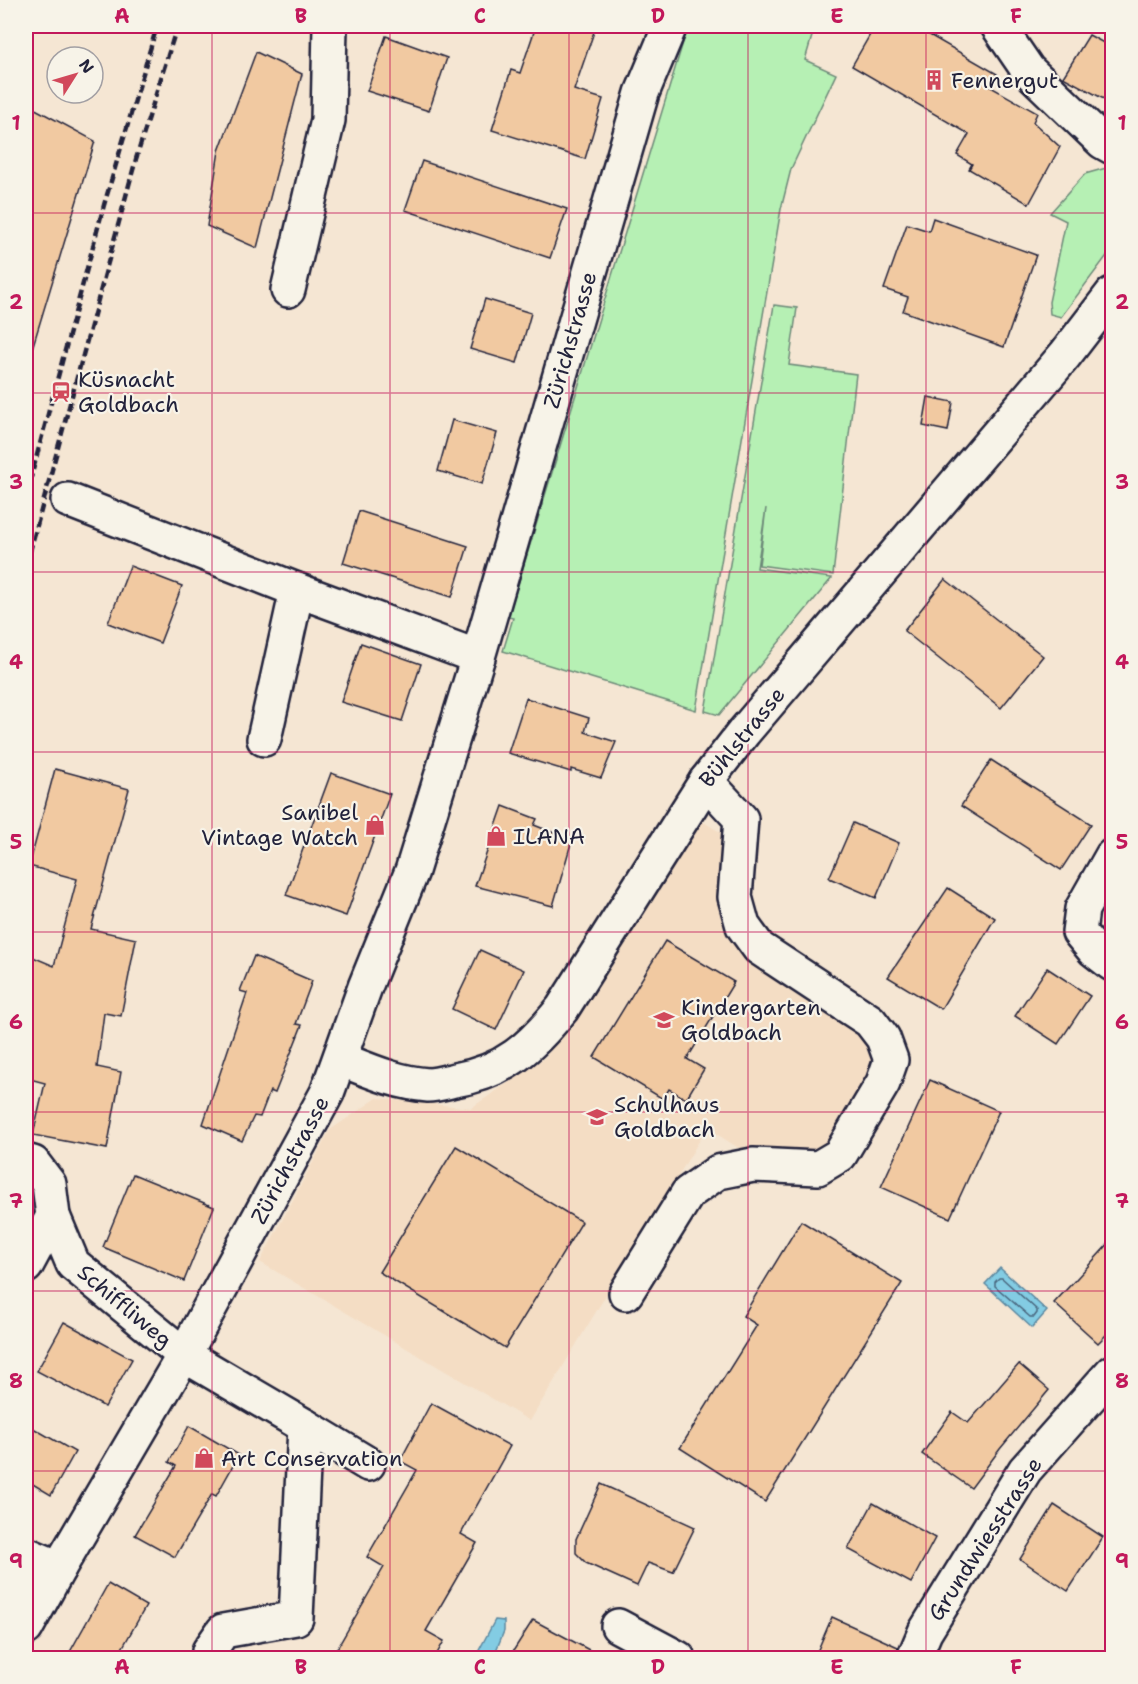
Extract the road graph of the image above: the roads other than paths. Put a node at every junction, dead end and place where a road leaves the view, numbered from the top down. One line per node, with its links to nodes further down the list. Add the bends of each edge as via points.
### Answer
1 (330, 26): 5 (street, via 328,120)
2 (670, 26): 9 (street, Zürichstrasse, via 642,93)
3 (999, 26): 4 (street, via 1028,70 1103,142)
4 (1113, 147)
5 (288, 290)
6 (1113, 294): 11 (street, Bühlstrasse)
7 (68, 500): 8 (street)
8 (297, 590): 9 (street); 10 (street)
9 (478, 657): 14 (street, Zürichstrasse, via 412,871)
10 (264, 739)
11 (706, 781): 14 (street, Bühlstrasse, via 562,1009 516,1057 477,1076 429,1085 389,1078); 18 (street, via 741,819 735,897 743,926 759,948 870,1021 884,1038 891,1060 883,1083 840,1155 818,1168 753,1165 718,1172 688,1192)
12 (1113, 856): 13 (street, via 1082,909 1079,932)
13 (1113, 964)
14 (340, 1059): 19 (street, Zürichstrasse, via 327,1093)
15 (26, 1161): 16 (street, Schiffliweg, via 33,1163 49,1184)
16 (53, 1216): 17 (street); 19 (street, Schiffliweg, via 73,1263)
17 (26, 1266)
18 (626, 1293)
19 (184, 1354): 21 (street, Schiffliweg); 24 (street, Zürichstrasse)
20 (1113, 1372): 29 (street, Grundwiesstrasse, via 1025,1470 925,1632)
21 (305, 1426): 22 (street, Schiffliweg); 27 (street, via 296,1618 223,1631)
22 (368, 1464)
23 (26, 1554): 24 (street)
24 (58, 1568): 26 (street, Zürichstrasse)
25 (618, 1626): 28 (street)
26 (26, 1628)
27 (209, 1651)
28 (678, 1659)
29 (914, 1659)

